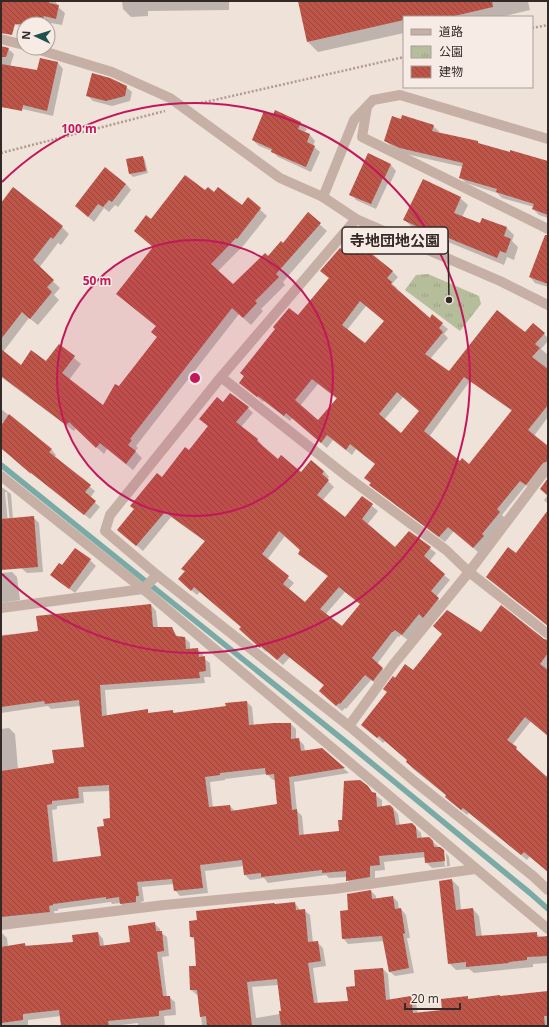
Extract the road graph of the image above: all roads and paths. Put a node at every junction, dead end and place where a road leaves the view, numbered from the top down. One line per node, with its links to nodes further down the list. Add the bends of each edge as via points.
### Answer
1 (548, 25): 2 (path)
2 (533, 28)
3 (1, 39): 4 (street)
4 (16, 44)
5 (56, 55): 8 (street, via 112,72 170,98 280,178)
6 (367, 107): 7 (street, via 373,100 400,95); 8 (street, via 354,120); 10 (street, via 362,137)
7 (548, 139)
8 (323, 197): 9 (street)
9 (356, 219): 11 (street, via 500,280); 12 (street)
10 (548, 229)
11 (548, 306)
12 (220, 377): 15 (street, via 446,550); 16 (street, via 110,515 105,531)
13 (548, 467): 15 (street)
14 (1, 476): 17 (street)
15 (469, 572): 19 (street); 20 (street, via 393,665)
16 (157, 575): 17 (street); 20 (street)
17 (143, 589): 18 (street); 21 (street)
18 (1, 608)
19 (548, 634)
20 (349, 726): 22 (street)
21 (475, 869): 23 (street, via 334,888); 24 (street)
22 (548, 890)
23 (1, 925)
24 (548, 929)

